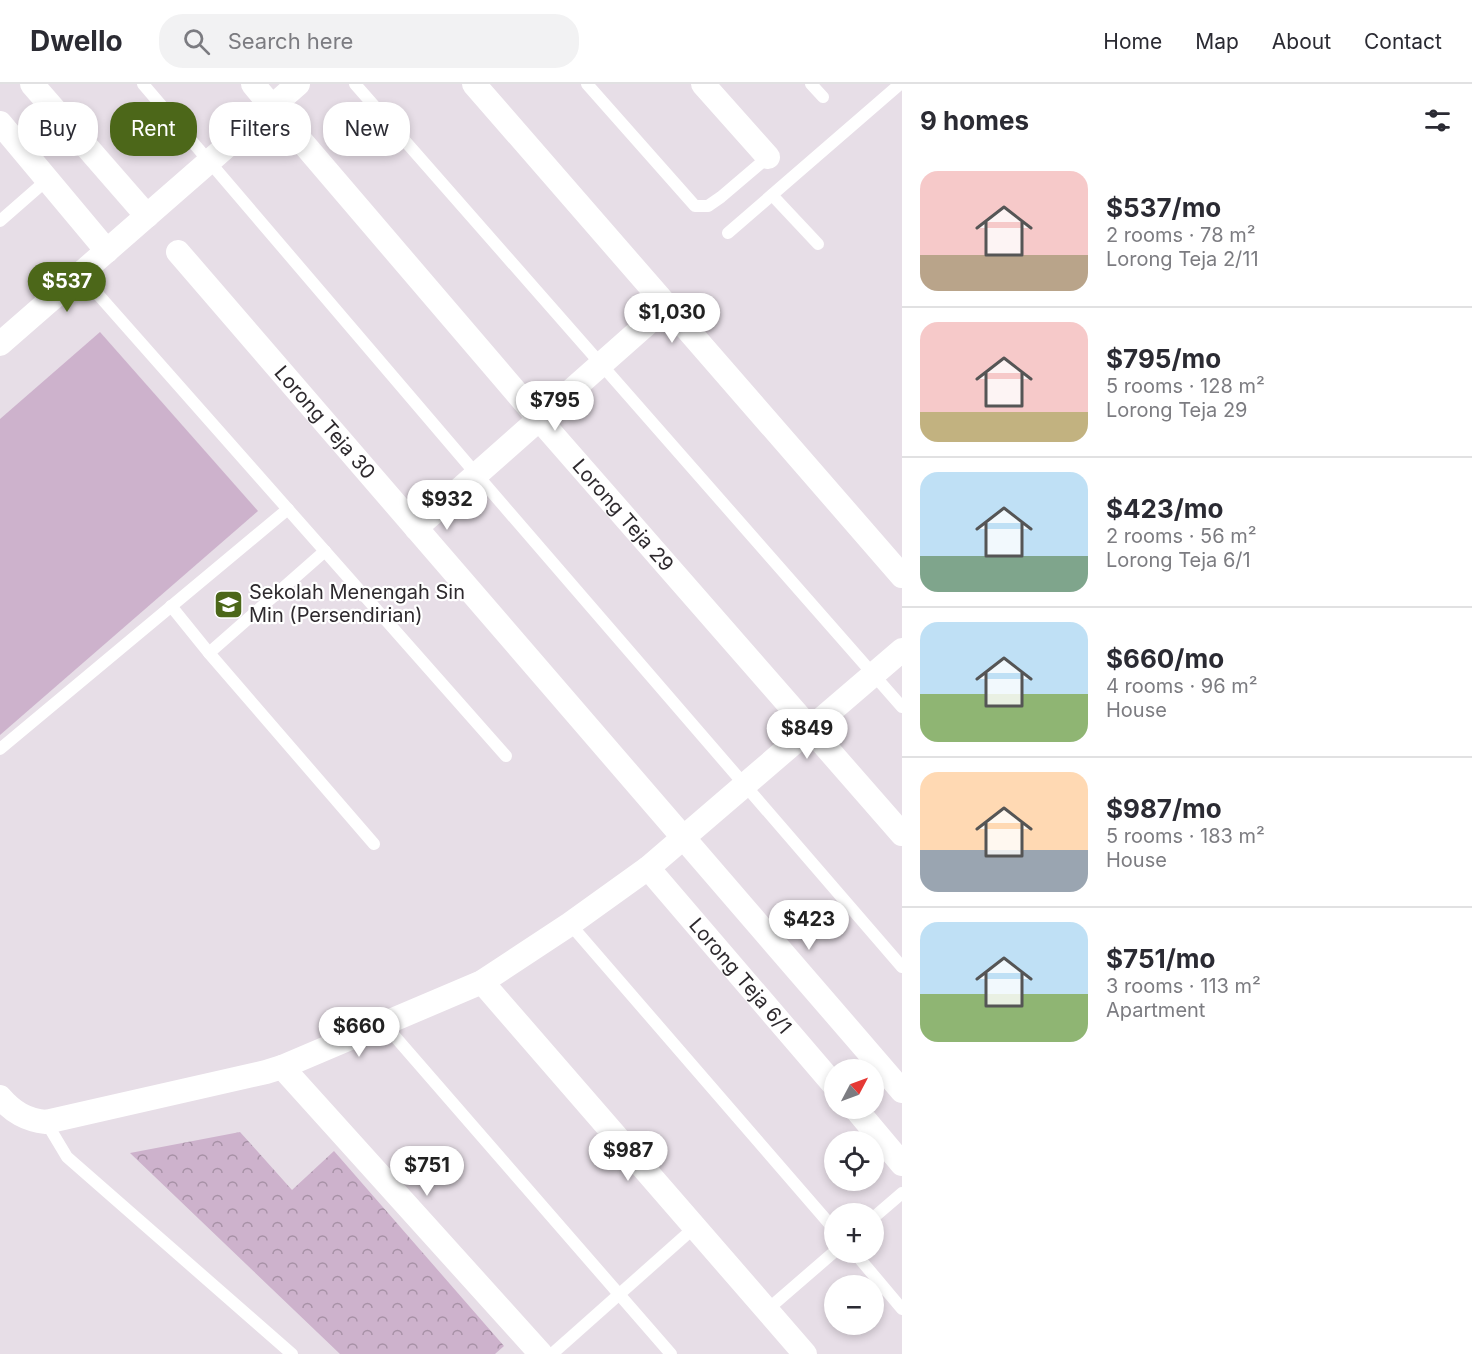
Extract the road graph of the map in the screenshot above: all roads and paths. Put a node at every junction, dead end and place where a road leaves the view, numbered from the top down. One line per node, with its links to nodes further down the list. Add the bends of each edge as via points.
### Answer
1 (32, 84): 21 (street)
2 (143, 84): 18 (lane)
3 (253, 84): 12 (street)
4 (298, 84): 13 (street)
5 (355, 84): 30 (lane)
6 (474, 84): 28 (street)
7 (587, 84): 17 (lane, via 695,206 708,206)
8 (703, 84): 17 (street)
9 (812, 84): 11 (lane)
10 (900, 84): 20 (lane)
11 (822, 97)
12 (268, 102)
13 (278, 102)
14 (0, 123): 19 (street)
15 (311, 152): 31 (street, Lorong Teja 29)
16 (216, 156): 18 (street)
17 (768, 157)
18 (209, 162): 21 (street); 32 (lane)
19 (48, 179): 22 (lane); 25 (street)
20 (772, 195): 23 (lane); 24 (lane)
21 (147, 216): 25 (street)
22 (0, 221)
23 (728, 233)
24 (818, 244)
25 (107, 251): 27 (street)
26 (178, 252): 34 (street, Lorong Teja 30)
27 (80, 274): 29 (street); 33 (lane)
28 (667, 306): 30 (street); 36 (street)
29 (0, 344)
30 (601, 364): 31 (street); 40 (lane)
31 (539, 419): 32 (street); 42 (street, Lorong Teja 29)
32 (477, 476): 34 (street); 45 (lane)
33 (288, 509): 35 (lane); 37 (lane)
34 (416, 528): 47 (street, Lorong Teja 30)
35 (325, 551): 39 (lane); 44 (lane)
36 (902, 576)
37 (171, 606): 39 (lane); 43 (lane)
38 (902, 650): 40 (street)
39 (209, 653): 48 (lane)
40 (874, 674): 41 (lane); 42 (street)
41 (902, 707)
42 (811, 728): 45 (street); 46 (street, Lorong Teja 29)
43 (0, 749)
44 (506, 756)
45 (745, 786): 47 (street); 51 (lane)
46 (902, 834)
47 (684, 838): 49 (street); 56 (street, Lorong Teja 30)
48 (374, 844)
49 (648, 868): 50 (street); 55 (street, Lorong Teja 6/1)
50 (570, 924): 52 (street); 63 (lane)
51 (902, 967)
52 (482, 982): 53 (street); 64 (street)
53 (384, 1024): 54 (street); 67 (lane)
54 (282, 1067): 59 (street); 71 (street)
55 (824, 1072)
56 (902, 1091)
57 (0, 1098): 59 (street, via 21,1116)
58 (864, 1119): 60 (street)
59 (46, 1122): 70 (lane, via 67,1157)
60 (902, 1164)
61 (902, 1193): 62 (lane)
62 (884, 1209)
63 (824, 1217)
64 (695, 1227): 67 (lane); 69 (street)
65 (824, 1261): 69 (lane)
66 (863, 1263): 68 (lane)
67 (619, 1295): 72 (lane); 73 (lane)
68 (902, 1309)
69 (767, 1310): 74 (street)
70 (292, 1354)
71 (541, 1354)
72 (552, 1354)
73 (671, 1354)
74 (805, 1354)

